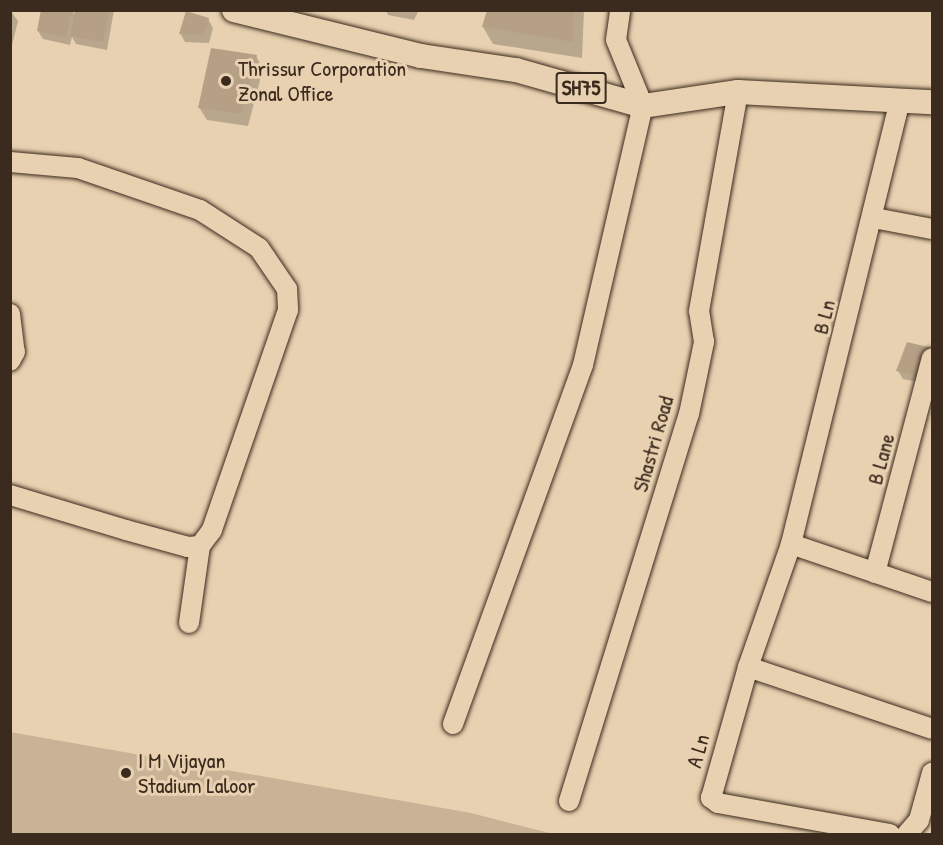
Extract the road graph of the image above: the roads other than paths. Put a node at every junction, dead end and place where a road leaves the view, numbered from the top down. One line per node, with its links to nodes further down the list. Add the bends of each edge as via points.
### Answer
1 (234, 10): 3 (main road, SH75)
2 (620, 10): 7 (street, via 616,40)
3 (268, 15): 7 (main road, SH75, via 421,56 516,70)
4 (738, 92): 5 (main road, SH75); 7 (main road, SH75); 24 (street, Shastri Road, via 699,311 704,342 689,414)
5 (900, 101): 6 (main road, SH75); 9 (street, B Ln)
6 (933, 102)
7 (644, 106): 21 (street, via 583,365)
8 (10, 162): 16 (street, via 78,168 200,210 259,248 287,289 288,310 212,530)
9 (874, 218): 10 (street); 15 (street, B Ln)
10 (933, 230)
11 (10, 314): 13 (street, via 15,352)
12 (933, 358): 17 (street, B Lane)
13 (10, 360)
14 (10, 495): 16 (street, via 188,547)
15 (791, 544): 17 (street); 20 (street, A Ln)
16 (200, 546): 19 (street)
17 (875, 573): 18 (street)
18 (933, 592)
19 (189, 623)
20 (748, 667): 22 (street); 25 (street, A Ln, via 711,798 718,803)
21 (453, 724)
22 (933, 729)
23 (933, 773): 26 (street, via 919,820)
24 (569, 801)
25 (890, 834)
26 (907, 834)

